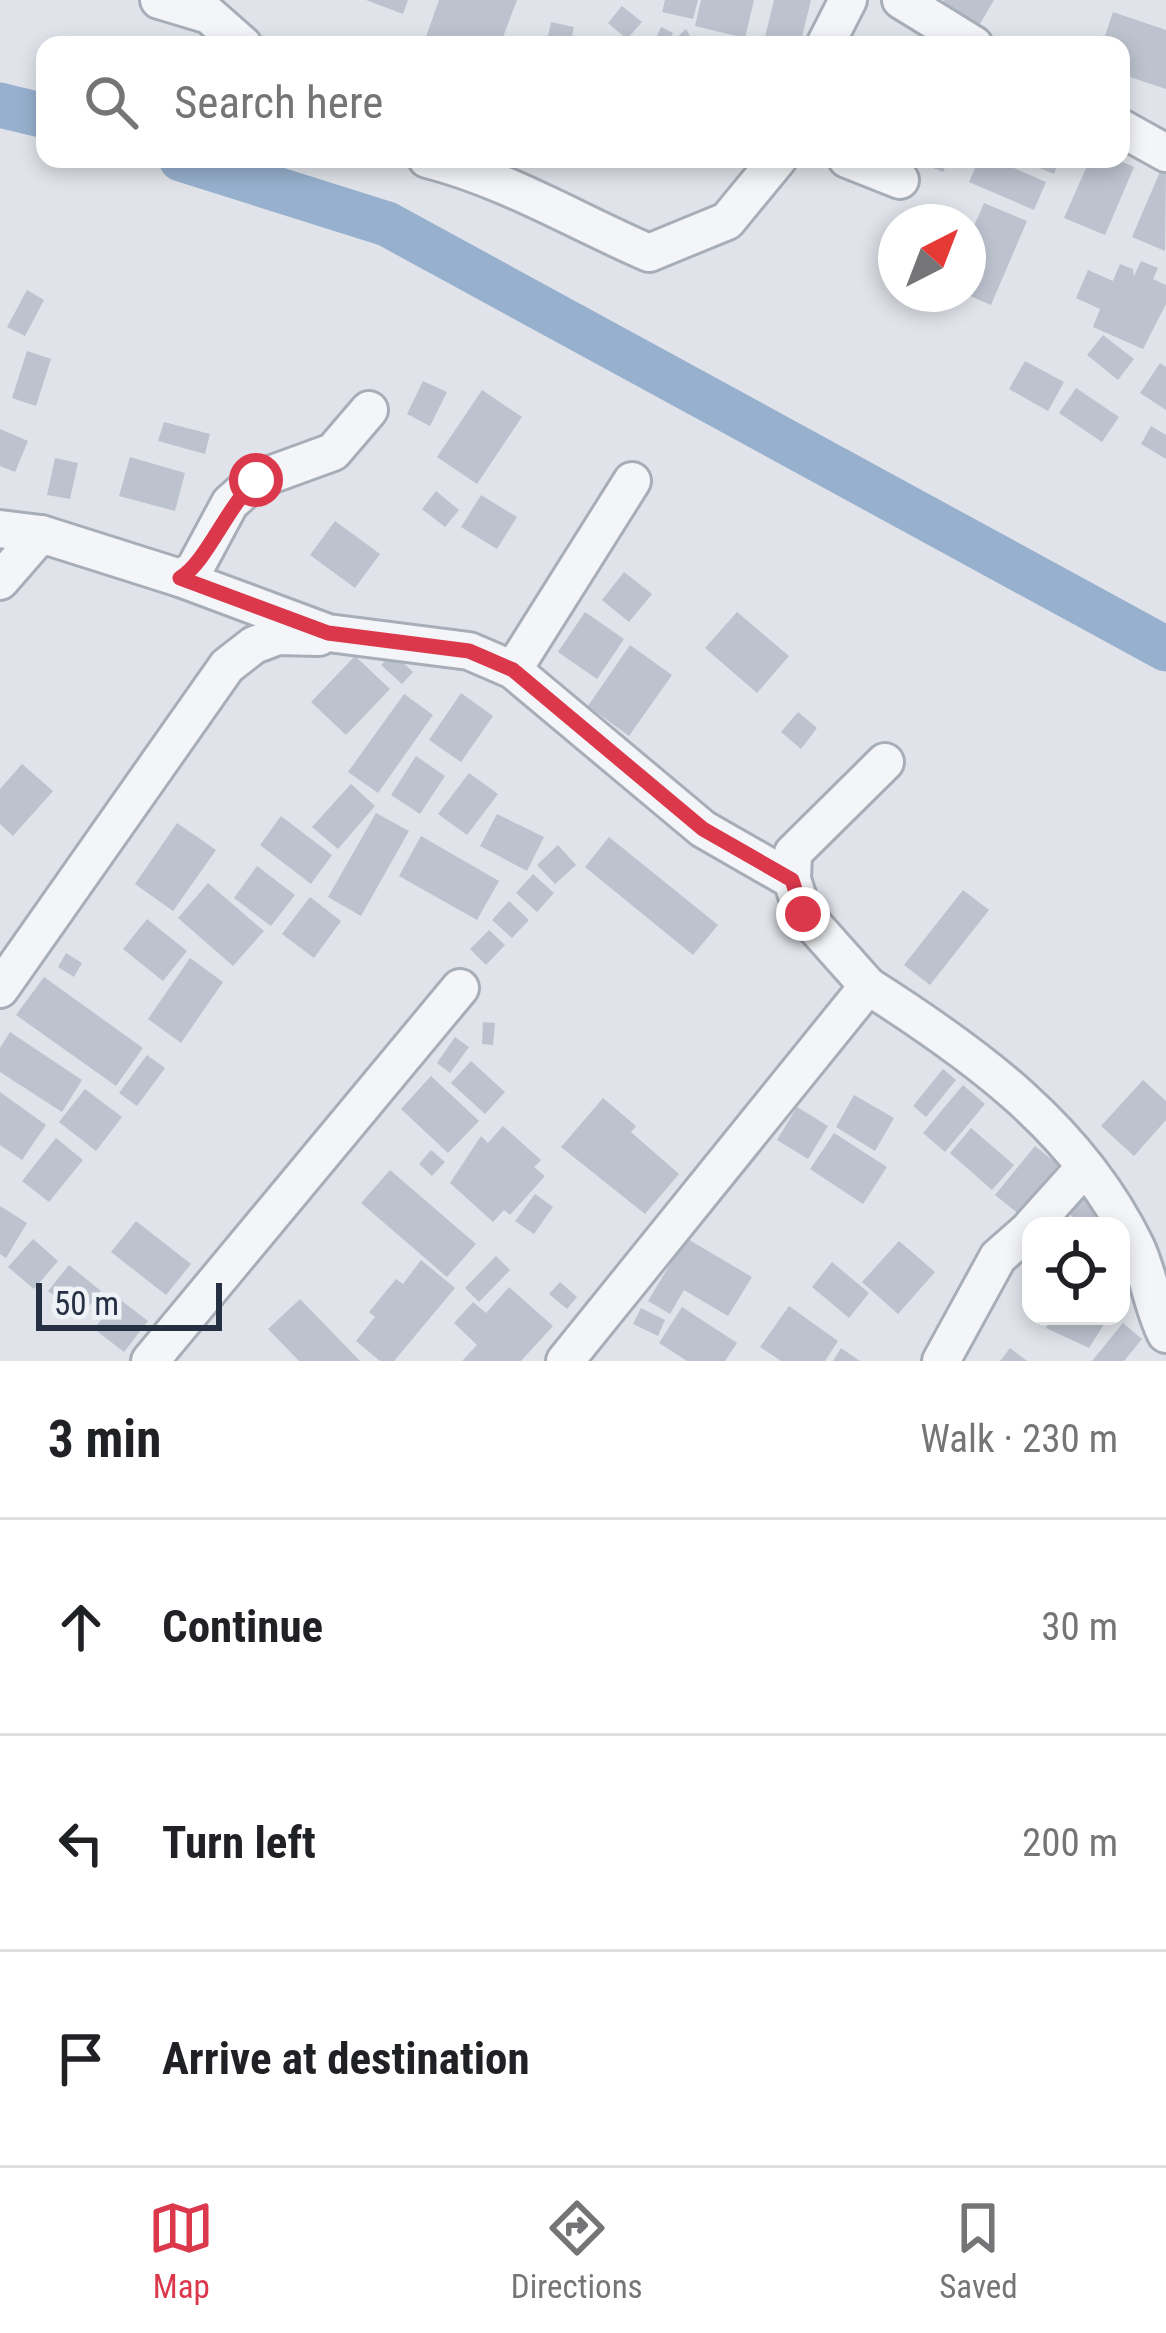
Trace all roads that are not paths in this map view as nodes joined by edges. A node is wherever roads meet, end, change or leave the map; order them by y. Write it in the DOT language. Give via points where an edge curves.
graph roads {
  1 [pos="159,0"];
  2 [pos="848,0"];
  3 [pos="902,0"];
  4 [pos="233,36"];
  5 [pos="830,36"];
  6 [pos="960,36"];
  7 [pos="1130,133"];
  8 [pos="1166,153"];
  9 [pos="462,168"];
  10 [pos="771,168"];
  11 [pos="870,168"];
  12 [pos="900,180"];
  13 [pos="369,410"];
  14 [pos="632,481"];
  15 [pos="0,529"];
  16 [pos="41,534"];
  17 [pos="180,578"];
  18 [pos="0,581"];
  19 [pos="328,633"];
  20 [pos="513,670"];
  21 [pos="885,762"];
  22 [pos="792,880"];
  23 [pos="868,986"];
  24 [pos="460,988"];
  25 [pos="0,989"];
  26 [pos="1085,1167"];
  27 [pos="1041,1217"];
  28 [pos="1022,1236"];
  29 [pos="1166,1334"];
  30 [pos="150,1361"];
  31 [pos="565,1361"];
  32 [pos="941,1361"];
  1 -- 4 [label="street" via="209,15"];
  2 -- 5 [label="street"];
  3 -- 6 [label="street"];
  7 -- 8 [label="street"];
  9 -- 10 [label="street" via="649,253 727,221"];
  11 -- 12 [label="street"];
  13 -- 17 [label="street" via="333,452 256,480 230,503 194,570"];
  14 -- 20 [label="street"];
  15 -- 16 [label="street"];
  16 -- 17 [label="street"];
  16 -- 18 [label="street"];
  17 -- 19 [label="street"];
  19 -- 20 [label="street" via="469,651"];
  19 -- 25 [label="street" via="278,636 227,666"];
  20 -- 22 [label="street" via="703,829"];
  21 -- 22 [label="street" via="793,853"];
  22 -- 23 [label="street" via="803,914"];
  23 -- 26 [label="street" via="1012,1087"];
  23 -- 31 [label="street"];
  24 -- 30 [label="street"];
  26 -- 27 [label="street"];
  26 -- 29 [label="street" via="1137,1249"];
  28 -- 32 [label="street" via="998,1256"];
}
